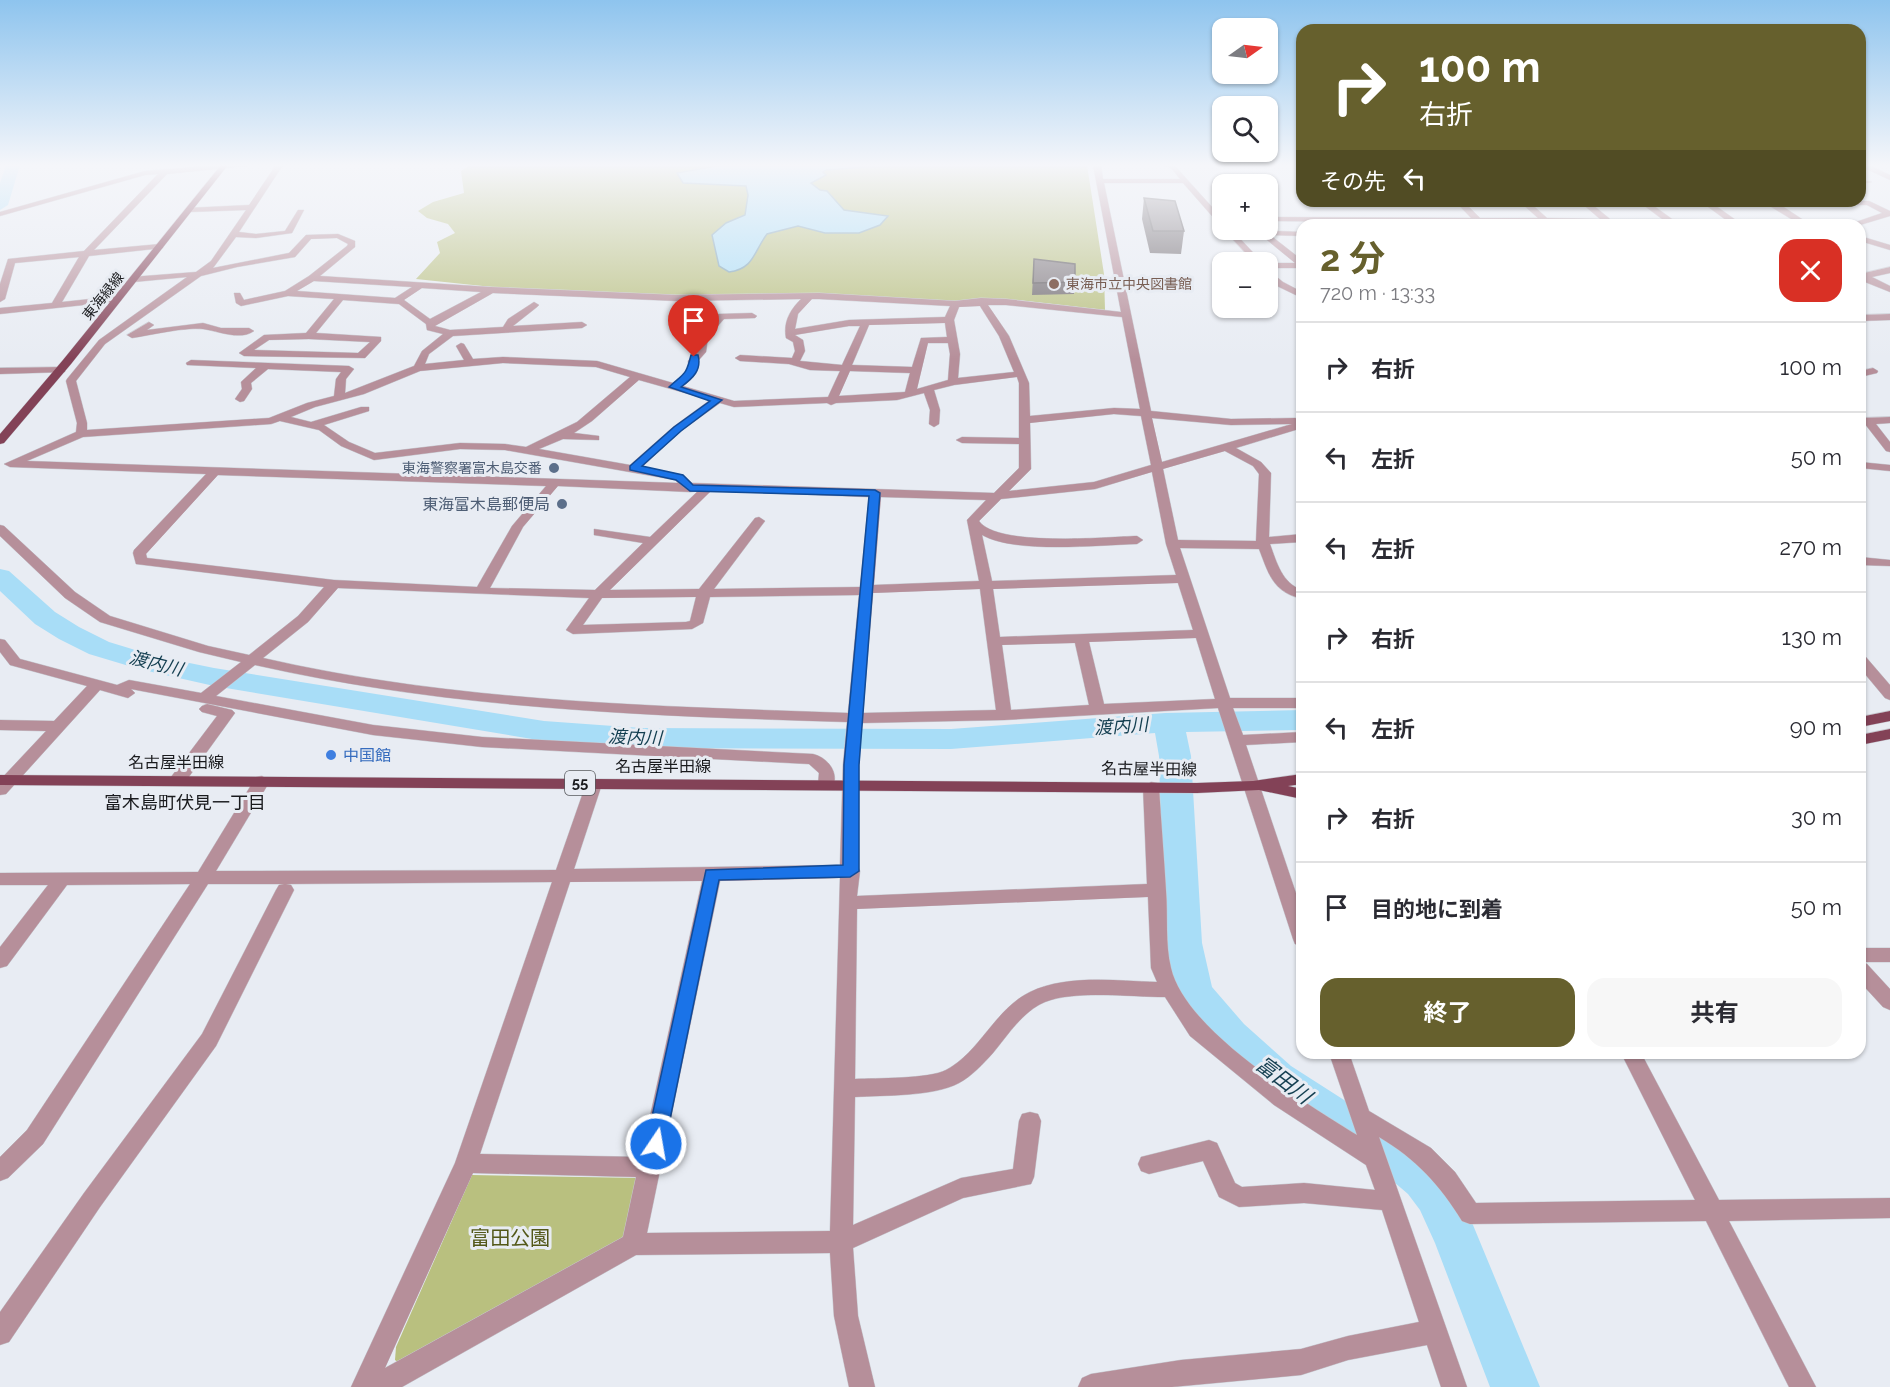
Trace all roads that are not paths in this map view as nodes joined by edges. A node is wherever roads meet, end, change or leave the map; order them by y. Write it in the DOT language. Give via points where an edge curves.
graph roads {
  1 [pos="109,230"];
  2 [pos="173,230"];
  3 [pos="237,230"];
  4 [pos="289,230"];
  5 [pos="1110,230"];
  6 [pos="1278,232"];
  7 [pos="234,234"];
  8 [pos="1296,234"];
  9 [pos="1237,240"];
  10 [pos="1272,240"];
  11 [pos="1866,240"];
  12 [pos="160,246"];
  13 [pos="1890,248"];
  14 [pos="1249,252"];
  15 [pos="87,253"];
  16 [pos="1296,259"];
  17 [pos="1296,265"];
  18 [pos="1278,266"];
  19 [pos="1890,270"];
  20 [pos="198,274"];
  21 [pos="1866,276"];
  22 [pos="312,278"];
  23 [pos="134,279"];
  24 [pos="1866,279"];
  25 [pos="1278,282"];
  26 [pos="421,285"];
  27 [pos="1890,289"];
  28 [pos="491,290"];
  29 [pos="1296,292"];
  30 [pos="288,293"];
  31 [pos="237,295"];
  32 [pos="810,296"];
  33 [pos="340,297"];
  34 [pos="0,299"];
  35 [pos="118,299"];
  36 [pos="397,301"];
  37 [pos="981,301"];
  38 [pos="57,303"];
  39 [pos="955,304"];
  40 [pos="534,305"];
  41 [pos="0,311"];
  42 [pos="1866,311"];
  43 [pos="1127,315"];
  44 [pos="752,316"];
  45 [pos="1881,317"];
  46 [pos="1866,318"];
  47 [pos="949,320"];
  48 [pos="866,322"];
  49 [pos="431,323"];
  50 [pos="149,325"];
  51 [pos="1890,325"];
  52 [pos="582,326"];
  53 [pos="506,330"];
  54 [pos="249,331"];
  55 [pos="450,333"];
  56 [pos="790,333"];
  57 [pos="132,335"];
  58 [pos="309,336"];
  59 [pos="108,338"];
  60 [pos="953,340"];
  61 [pos="461,346"];
  62 [pos="361,356"];
  63 [pos="740,358"];
  64 [pos="795,361"];
  65 [pos="470,362"];
  66 [pos="191,363"];
  67 [pos="264,367"];
  68 [pos="418,368"];
  69 [pos="844,368"];
  70 [pos="349,369"];
  71 [pos="61,370"];
  72 [pos="916,370"];
  73 [pos="0,371"];
  74 [pos="1874,371"];
  75 [pos="1866,373"];
  76 [pos="1020,374"];
  77 [pos="638,376"];
  78 [pos="952,382"];
  79 [pos="674,387"];
  80 [pos="926,390"];
  81 [pos="910,394"];
  82 [pos="339,398"];
  83 [pos="240,399"];
  84 [pos="717,400"];
  85 [pos="831,402"];
  86 [pos="364,409"];
  87 [pos="1147,413"];
  88 [pos="281,418"];
  89 [pos="1024,420"];
  90 [pos="1890,420"];
  91 [pos="1866,421"];
  92 [pos="1296,423"];
  93 [pos="1866,423"];
  94 [pos="934,424"];
  95 [pos="313,425"];
  96 [pos="1296,427"];
  97 [pos="81,434"];
  98 [pos="558,434"];
  99 [pos="595,438"];
  100 [pos="962,440"];
  101 [pos="0,441"];
  102 [pos="1024,441"];
  103 [pos="1228,448"];
  104 [pos="1890,449"];
  105 [pos="525,452"];
  106 [pos="5,464"];
  107 [pos="1866,466"];
  108 [pos="634,468"];
  109 [pos="1156,468"];
  110 [pos="1890,468"];
  111 [pos="215,471"];
  112 [pos="554,483"];
  113 [pos="690,488"];
  114 [pos="707,489"];
  115 [pos="875,493"];
  116 [pos="998,496"];
  117 [pos="759,521"];
  118 [pos="974,525"];
  119 [pos="0,530"];
  120 [pos="598,532"];
  121 [pos="1296,539"];
  122 [pos="1137,540"];
  123 [pos="653,542"];
  124 [pos="1263,543"];
  125 [pos="1172,544"];
  126 [pos="1876,553"];
  127 [pos="1866,562"];
  128 [pos="1888,564"];
  129 [pos="1183,579"];
  130 [pos="334,584"];
  131 [pos="986,584"];
  132 [pos="867,590"];
  133 [pos="481,591"];
  134 [pos="704,592"];
  135 [pos="1296,593"];
  136 [pos="598,594"];
  137 [pos="1202,634"];
  138 [pos="1081,638"];
  139 [pos="994,641"];
  140 [pos="0,644"];
  141 [pos="250,663"];
  142 [pos="1866,664"];
  143 [pos="1866,679"];
  144 [pos="1883,680"];
  145 [pos="95,686"];
  146 [pos="118,692"];
  147 [pos="1890,695"];
  148 [pos="203,699"];
  149 [pos="1225,703"];
  150 [pos="1296,703"];
  151 [pos="1098,709"];
  152 [pos="1004,715"];
  153 [pos="1890,716"];
  154 [pos="855,718"];
  155 [pos="1866,721"];
  156 [pos="0,725"];
  157 [pos="56,726"];
  158 [pos="1888,736"];
  159 [pos="1296,737"];
  160 [pos="1237,738"];
  161 [pos="1866,739"];
  162 [pos="177,780"];
  163 [pos="1296,780"];
  164 [pos="261,781"];
  165 [pos="3,783"];
  166 [pos="594,784"];
  167 [pos="826,785"];
  168 [pos="853,786"];
  169 [pos="1253,786"];
  170 [pos="1156,787"];
  171 [pos="1296,793"];
  172 [pos="850,871"];
  173 [pos="563,874"];
  174 [pos="712,874"];
  175 [pos="203,878"];
  176 [pos="0,879"];
  177 [pos="62,879"];
  178 [pos="285,890"];
  179 [pos="1158,890"];
  180 [pos="850,903"];
  181 [pos="1296,920"];
  182 [pos="1866,955"];
  183 [pos="1890,955"];
  184 [pos="0,961"];
  185 [pos="1866,976"];
  186 [pos="1170,989"];
  187 [pos="1890,1002"];
  188 [pos="1342,1059"];
  189 [pos="1634,1059"];
  190 [pos="845,1089"];
  191 [pos="1360,1116"];
  192 [pos="1030,1121"];
  193 [pos="1374,1158"];
  194 [pos="466,1163"];
  195 [pos="1149,1164"];
  196 [pos="651,1167"];
  197 [pos="0,1172"];
  198 [pos="1389,1200"];
  199 [pos="1890,1208"];
  200 [pos="1713,1212"];
  201 [pos="841,1242"];
  202 [pos="633,1244"];
  203 [pos="1435,1332"];
  204 [pos="0,1333"];
  205 [pos="364,1387"];
  206 [pos="377,1387"];
  207 [pos="862,1387"];
  208 [pos="1091,1387"];
  209 [pos="1454,1387"];
  210 [pos="1803,1387"];
  1 -- 15 [label="street"];
  2 -- 12 [label="main road, 東海緑線"];
  3 -- 7 [label="street"];
  4 -- 7 [label="street" via="256,236"];
  5 -- 43 [label="street"];
  6 -- 8 [label="street"];
  7 -- 20 [label="street" via="214,263"];
  9 -- 14 [label="street"];
  10 -- 16 [label="street"];
  11 -- 13 [label="street"];
  12 -- 15 [label="street"];
  12 -- 23 [label="main road, 東海緑線"];
  15 -- 34 [label="street" via="11,261"];
  15 -- 38 [label="street"];
  17 -- 18 [label="street"];
  19 -- 21 [label="street"];
  20 -- 22 [label="street" via="292,255 309,237 349,239 351,247"];
  20 -- 23 [label="street"];
  20 -- 59 [label="street"];
  22 -- 26 [label="street"];
  22 -- 30 [label="street"];
  23 -- 35 [label="main road, 東海緑線"];
  24 -- 27 [label="street"];
  25 -- 29 [label="street"];
  26 -- 28 [label="street"];
  26 -- 36 [label="street"];
  28 -- 32 [label="street" via="677,298"];
  28 -- 49 [label="street"];
  30 -- 31 [label="street" via="241,303"];
  30 -- 33 [label="street"];
  32 -- 39 [label="street"];
  32 -- 56 [label="street" via="791,316"];
  33 -- 36 [label="street"];
  33 -- 58 [label="street"];
  35 -- 38 [label="street"];
  35 -- 71 [label="main road, 東海緑線"];
  36 -- 49 [label="street" via="409,304 420,319"];
  37 -- 39 [label="street"];
  37 -- 43 [label="street"];
  37 -- 76 [label="street" via="1004,336"];
  38 -- 41 [label="street"];
  39 -- 47 [label="street"];
  40 -- 53 [label="street" via="511,321"];
  42 -- 45 [label="street"];
  43 -- 87 [label="street"];
  44 -- 79 [label="street" via="721,316 703,337 701,352 693,360 689,377"];
  45 -- 46 [label="street"];
  45 -- 51 [label="street"];
  47 -- 48 [label="street"];
  47 -- 60 [label="street"];
  48 -- 56 [label="street"];
  48 -- 69 [label="street"];
  49 -- 55 [label="street" via="430,328"];
  50 -- 57 [label="street"];
  52 -- 53 [label="street"];
  53 -- 55 [label="street"];
  54 -- 57 [label="street" via="220,331 203,326"];
  55 -- 68 [label="street" via="425,353"];
  56 -- 64 [label="street" via="791,338 798,340 800,351"];
  57 -- 59 [label="street"];
  58 -- 62 [label="street" via="378,338"];
  58 -- 62 [label="street" via="267,337 244,353"];
  59 -- 97 [label="street" via="71,381 82,423"];
  60 -- 72 [label="street" via="924,340"];
  60 -- 78 [label="street"];
  61 -- 65 [label="street"];
  62 -- 70 [label="street"];
  63 -- 64 [label="street"];
  64 -- 69 [label="street" via="810,367"];
  65 -- 68 [label="street"];
  65 -- 77 [label="street" via="597,364"];
  66 -- 67 [label="street"];
  67 -- 70 [label="street"];
  67 -- 83 [label="street" via="246,382 247,389"];
  68 -- 82 [label="street"];
  69 -- 72 [label="street"];
  69 -- 85 [label="street"];
  70 -- 82 [label="street" via="341,380"];
  71 -- 73 [label="street"];
  71 -- 101 [label="main road, 東海緑線"];
  72 -- 81 [label="street"];
  74 -- 75 [label="street"];
  76 -- 78 [label="street"];
  76 -- 89 [label="street" via="1024,383"];
  77 -- 79 [label="street"];
  77 -- 98 [label="street" via="589,417"];
  78 -- 80 [label="street"];
  79 -- 84 [label="street"];
  80 -- 81 [label="street"];
  80 -- 94 [label="street" via="935,410"];
  81 -- 85 [label="street"];
  82 -- 88 [label="street"];
  84 -- 85 [label="street" via="760,405"];
  84 -- 108 [label="street"];
  86 -- 95 [label="street"];
  87 -- 89 [label="street" via="1114,411"];
  87 -- 92 [label="street" via="1231,422"];
  87 -- 109 [label="street"];
  88 -- 95 [label="street"];
  88 -- 97 [label="street"];
  89 -- 102 [label="street"];
  90 -- 91 [label="street"];
  93 -- 104 [label="street"];
  95 -- 105 [label="street" via="374,457 460,446 505,447"];
  96 -- 103 [label="street"];
  97 -- 106 [label="street"];
  98 -- 99 [label="street"];
  98 -- 105 [label="street"];
  100 -- 102 [label="street"];
  102 -- 116 [label="street" via="1025,469"];
  103 -- 109 [label="street"];
  103 -- 124 [label="street" via="1265,473 1260,534"];
  105 -- 108 [label="street"];
  106 -- 111 [label="street"];
  107 -- 110 [label="street"];
  108 -- 113 [label="street" via="680,477"];
  109 -- 116 [label="street" via="1095,485"];
  109 -- 125 [label="street"];
  111 -- 112 [label="street"];
  111 -- 130 [label="street" via="139,553 141,561"];
  112 -- 113 [label="street"];
  112 -- 133 [label="street" via="518,526"];
  113 -- 114 [label="street"];
  114 -- 115 [label="street"];
  114 -- 123 [label="street"];
  115 -- 116 [label="street"];
  115 -- 132 [label="street"];
  116 -- 118 [label="street" via="974,517"];
  117 -- 134 [label="street"];
  118 -- 122 [label="street" via="997,537 1036,542"];
  118 -- 131 [label="street"];
  119 -- 141 [label="street" via="70,596 105,619"];
  120 -- 123 [label="street"];
  121 -- 124 [label="street"];
  123 -- 136 [label="street"];
  124 -- 125 [label="street"];
  124 -- 135 [label="street" via="1277,578"];
  125 -- 129 [label="street"];
  126 -- 128 [label="street"];
  127 -- 128 [label="street"];
  129 -- 131 [label="street"];
  129 -- 137 [label="street"];
  130 -- 133 [label="street"];
  130 -- 141 [label="street" via="303,619"];
  131 -- 132 [label="street"];
  131 -- 139 [label="street"];
  132 -- 134 [label="street"];
  132 -- 154 [label="street"];
  133 -- 136 [label="street"];
  134 -- 136 [label="street"];
  134 -- 136 [label="street" via="696,623 687,626 575,632"];
  137 -- 138 [label="street"];
  137 -- 149 [label="street"];
  138 -- 139 [label="street"];
  138 -- 151 [label="street"];
  139 -- 152 [label="street"];
  140 -- 145 [label="street" via="15,662"];
  141 -- 148 [label="street"];
  141 -- 154 [label="street" via="504,701 622,710"];
  142 -- 144 [label="street"];
  143 -- 144 [label="street"];
  144 -- 147 [label="street"];
  145 -- 146 [label="street"];
  145 -- 157 [label="street"];
  146 -- 148 [label="street" via="129,684"];
  146 -- 162 [label="street" via="227,713"];
  148 -- 167 [label="street" via="373,730 482,742 813,759 827,772"];
  149 -- 150 [label="street"];
  149 -- 151 [label="street"];
  149 -- 160 [label="street"];
  151 -- 152 [label="street"];
  152 -- 154 [label="street"];
  153 -- 155 [label="main road"];
  154 -- 168 [label="street"];
  156 -- 157 [label="street"];
  157 -- 165 [label="street"];
  158 -- 161 [label="main road"];
  159 -- 160 [label="street"];
  160 -- 169 [label="street"];
  162 -- 164 [label="main road, 名古屋半田線 / 55"];
  162 -- 165 [label="main road, 名古屋半田線 / 55"];
  163 -- 169 [label="main road, 名古屋半田線 / 55"];
  164 -- 166 [label="main road, 名古屋半田線 / 55"];
  164 -- 175 [label="street"];
  166 -- 167 [label="main road, 名古屋半田線 / 55"];
  166 -- 173 [label="street"];
  167 -- 168 [label="main road, 名古屋半田線 / 55"];
  168 -- 170 [label="main road, 名古屋半田線 / 55"];
  168 -- 172 [label="street"];
  169 -- 170 [label="main road, 名古屋半田線 / 55"];
  169 -- 171 [label="main road, 名古屋半田線 / 55"];
  169 -- 181 [label="street"];
  170 -- 179 [label="street"];
  172 -- 174 [label="street"];
  172 -- 180 [label="street"];
  173 -- 174 [label="street"];
  173 -- 175 [label="street"];
  173 -- 194 [label="street"];
  174 -- 196 [label="street"];
  175 -- 177 [label="street"];
  175 -- 197 [label="street" via="35,1137"];
  176 -- 177 [label="street"];
  177 -- 184 [label="street"];
  178 -- 204 [label="street" via="209,1040"];
  179 -- 180 [label="street"];
  179 -- 186 [label="street" via="1161,968"];
  180 -- 190 [label="street"];
  182 -- 183 [label="street"];
  185 -- 187 [label="street"];
  186 -- 190 [label="street" via="1062,991 1037,996 949,1079"];
  186 -- 193 [label="street" via="1197,1030 1281,1099"];
  188 -- 191 [label="street"];
  189 -- 200 [label="street"];
  190 -- 201 [label="street"];
  191 -- 193 [label="street"];
  191 -- 200 [label="street" via="1416,1146 1431,1159 1470,1214"];
  192 -- 201 [label="street" via="1023,1177 961,1188"];
  193 -- 198 [label="street"];
  194 -- 196 [label="street"];
  194 -- 205 [label="street"];
  195 -- 198 [label="street" via="1209,1150 1227,1190 1239,1197 1305,1193"];
  196 -- 202 [label="street"];
  198 -- 203 [label="street"];
  199 -- 200 [label="street"];
  200 -- 210 [label="street"];
  201 -- 202 [label="street"];
  201 -- 207 [label="street" via="846,1316"];
  202 -- 206 [label="street"];
  203 -- 208 [label="street" via="1348,1348 1301,1362 1180,1373"];
  203 -- 209 [label="street"];
}
